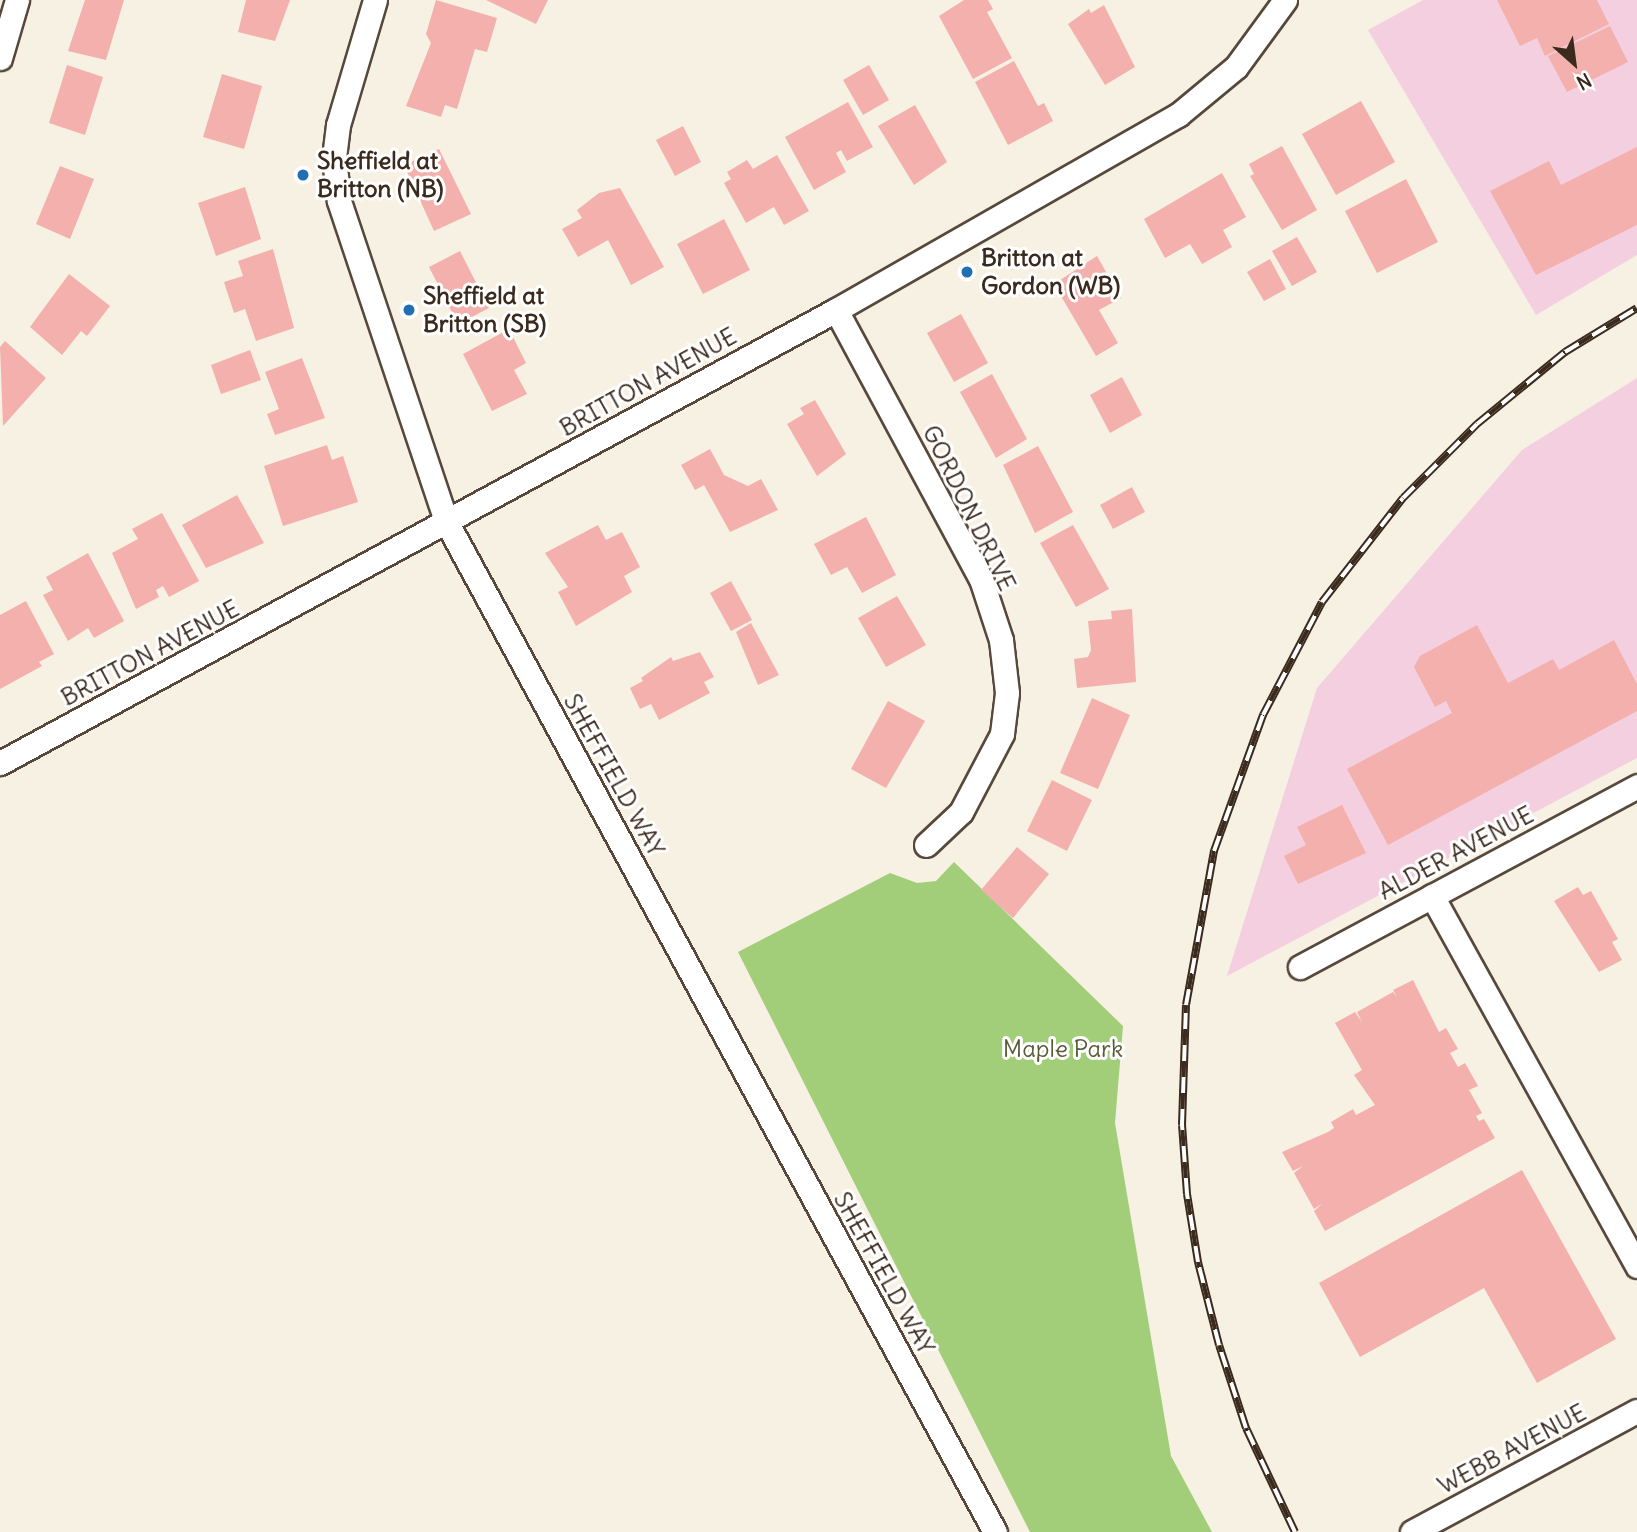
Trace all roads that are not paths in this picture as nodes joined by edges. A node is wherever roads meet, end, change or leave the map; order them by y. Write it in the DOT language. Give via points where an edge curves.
graph roads {
  1 [pos="17,0"];
  2 [pos="375,0"];
  3 [pos="1285,0"];
  4 [pos="0,58"];
  5 [pos="836,310"];
  6 [pos="447,523"];
  7 [pos="0,763"];
  8 [pos="1637,786"];
  9 [pos="926,845"];
  10 [pos="1432,896"];
  11 [pos="1300,967"];
  12 [pos="1637,1266"];
  13 [pos="1637,1411"];
  14 [pos="995,1532"];
  15 [pos="1412,1532"];
  1 -- 4 [label="street"];
  2 -- 6 [label="street, SHEFFIELD WAY" via="338,125 334,159 339,201"];
  3 -- 5 [label="street, BRITTON AVENUE" via="1236,67 1178,115"];
  5 -- 6 [label="street, BRITTON AVENUE"];
  5 -- 9 [label="street, GORDON DRIVE" via="981,579 1001,640 1007,693 1002,734 961,812"];
  6 -- 7 [label="street, BRITTON AVENUE"];
  6 -- 14 [label="street, SHEFFIELD WAY"];
  8 -- 10 [label="street, ALDER AVENUE"];
  10 -- 11 [label="street, ALDER AVENUE"];
  10 -- 12 [label="street"];
  13 -- 15 [label="street, WEBB AVENUE"];
}
